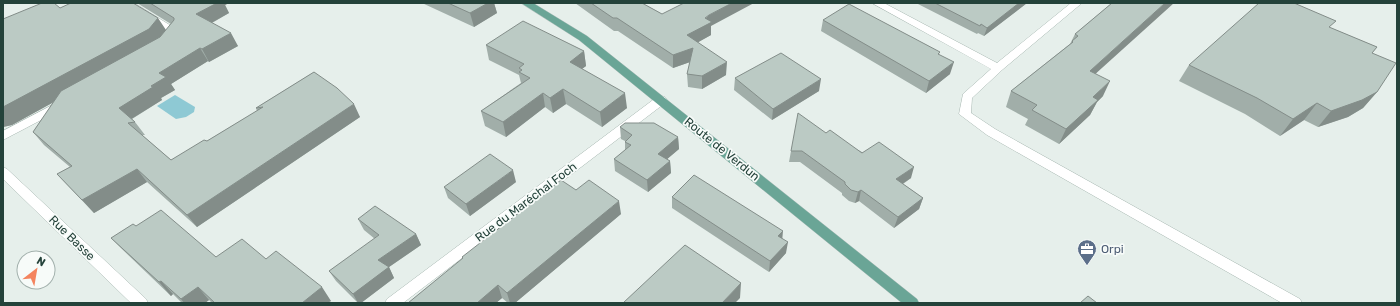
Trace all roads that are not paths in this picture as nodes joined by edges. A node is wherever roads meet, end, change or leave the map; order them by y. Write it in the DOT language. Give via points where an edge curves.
graph roads {
  1 [pos="127,3"];
  2 [pos="526,3"];
  3 [pos="877,3"];
  4 [pos="1078,3"];
  5 [pos="164,48"];
  6 [pos="998,68"];
  7 [pos="73,98"];
  8 [pos="661,100"];
  9 [pos="3,136"];
  10 [pos="3,172"];
  11 [pos="141,303"];
  12 [pos="392,303"];
  13 [pos="912,303"];
  14 [pos="1295,303"];
  1 -- 5 [label="street" via="176,32"];
  2 -- 8 [label="main road, Route de Verdun" via="583,38"];
  3 -- 6 [label="street"];
  4 -- 6 [label="street"];
  6 -- 14 [label="street" via="967,97 965,114 991,132"];
  7 -- 9 [label="street"];
  8 -- 12 [label="street, Rue du Maréchal Foch"];
  8 -- 13 [label="main road, Route de Verdun"];
  10 -- 11 [label="street, Rue Basse"];
}
